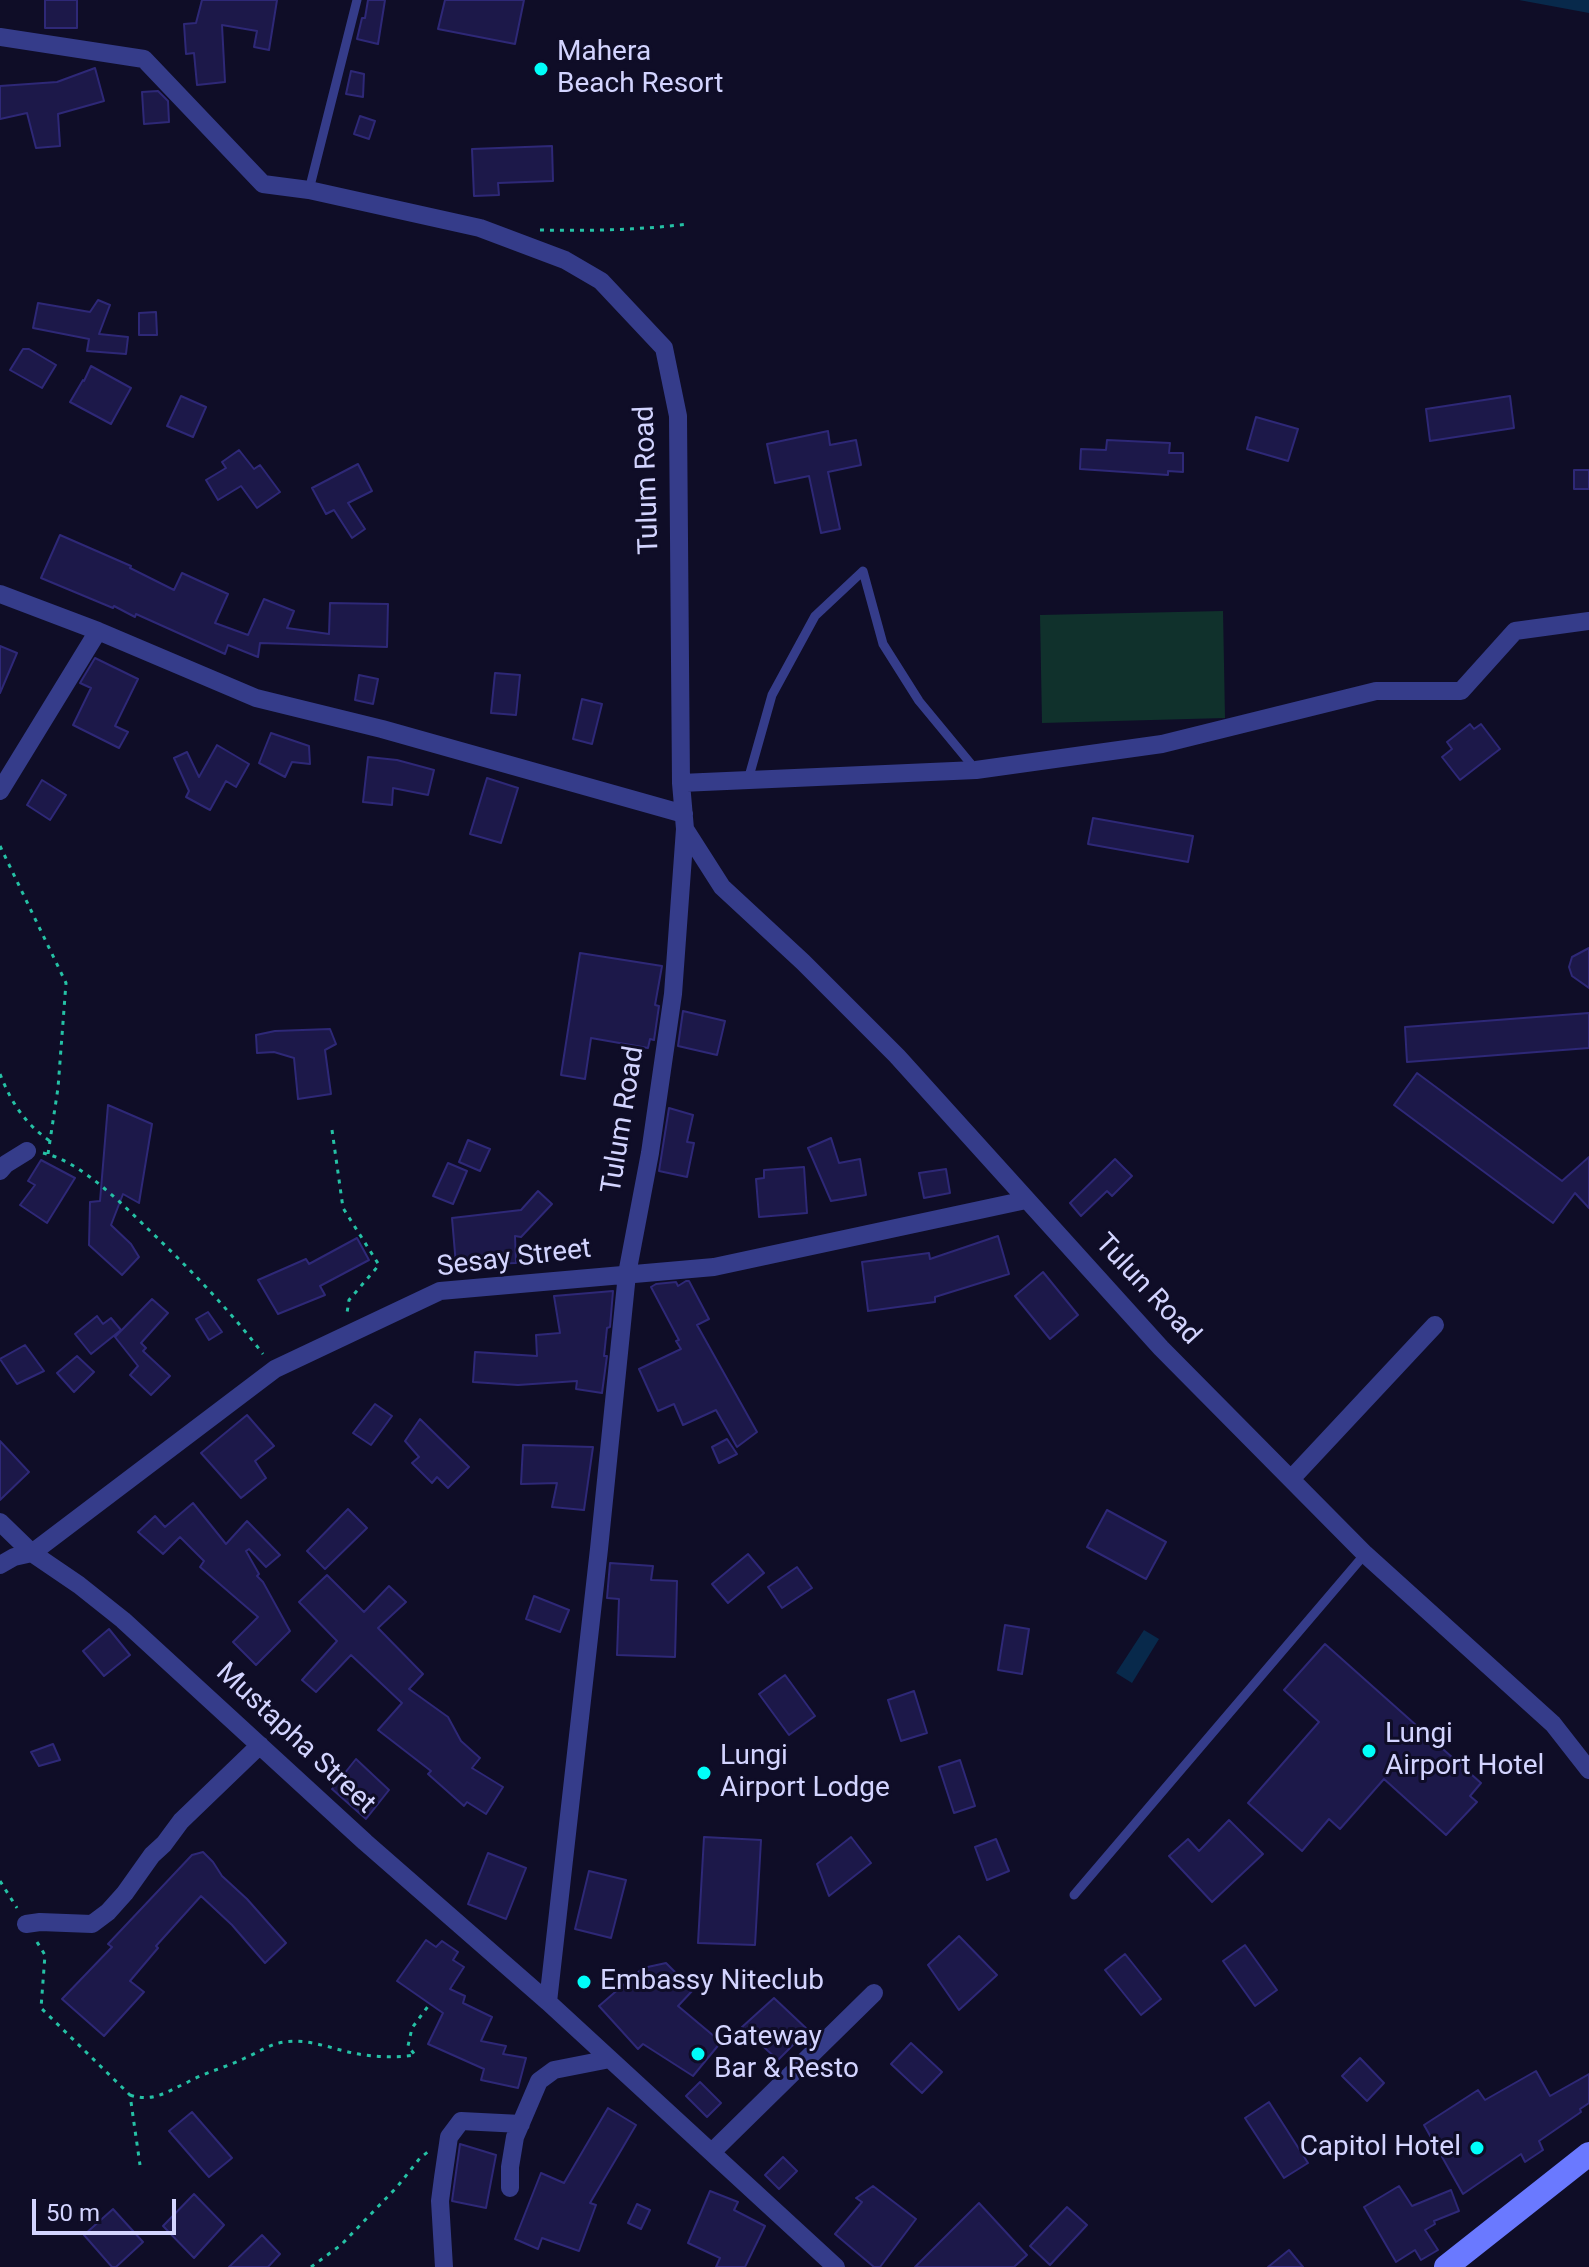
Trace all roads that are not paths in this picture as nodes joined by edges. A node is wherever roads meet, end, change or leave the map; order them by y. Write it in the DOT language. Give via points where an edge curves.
graph roads {
  1 [pos="357,0"];
  2 [pos="0,37"];
  3 [pos="309,190"];
  4 [pos="0,594"];
  5 [pos="1589,621"];
  6 [pos="98,631"];
  7 [pos="976,770"];
  8 [pos="747,781"];
  9 [pos="681,783"];
  10 [pos="0,791"];
  11 [pos="685,821"];
  12 [pos="27,1151"];
  13 [pos="0,1171"];
  14 [pos="1026,1200"];
  15 [pos="627,1274"];
  16 [pos="1435,1325"];
  17 [pos="1291,1479"];
  18 [pos="0,1522"];
  19 [pos="32,1553"];
  20 [pos="1365,1554"];
  21 [pos="0,1565"];
  22 [pos="260,1745"];
  23 [pos="1589,1770"];
  24 [pos="1074,1895"];
  25 [pos="26,1924"];
  26 [pos="874,1993"];
  27 [pos="548,2002"];
  28 [pos="610,2059"];
  29 [pos="521,2124"];
  30 [pos="712,2152"];
  31 [pos="1589,2154"];
  32 [pos="510,2188"];
  33 [pos="444,2267"];
  34 [pos="836,2267"];
  35 [pos="1446,2267"];
  1 -- 3 [label="lane"];
  2 -- 3 [label="street, Tulum Road" via="144,59 263,184"];
  3 -- 9 [label="street, Tulum Road" via="480,228 565,260 601,281 664,348 678,416"];
  4 -- 6 [label="street"];
  5 -- 7 [label="street" via="1515,631 1461,691 1376,691 1162,744"];
  6 -- 10 [label="street"];
  6 -- 11 [label="street" via="256,698 382,729"];
  7 -- 8 [label="street"];
  7 -- 8 [label="lane" via="919,701 883,644 863,571 815,616 772,695"];
  8 -- 9 [label="street"];
  9 -- 11 [label="street, Tulum Road"];
  11 -- 14 [label="street, Tulun Road" via="722,887 897,1056"];
  11 -- 15 [label="street, Tulum Road" via="673,994"];
  12 -- 13 [label="street"];
  14 -- 15 [label="street, Sesay Street" via="714,1267"];
  14 -- 17 [label="street, Tulun Road" via="1161,1348"];
  15 -- 19 [label="street, Sesay Street" via="440,1291 344,1336 275,1369"];
  15 -- 27 [label="street, Tulum Road"];
  16 -- 17 [label="street"];
  17 -- 20 [label="street, Tulun Road"];
  18 -- 19 [label="street, Mustapha Street"];
  19 -- 21 [label="street, Sesay Street"];
  19 -- 22 [label="street, Mustapha Street" via="123,1620"];
  20 -- 23 [label="street, Tulun Road" via="1553,1724"];
  20 -- 24 [label="lane"];
  22 -- 25 [label="street" via="181,1821 108,1912 92,1924"];
  22 -- 27 [label="street, Mustapha Street"];
  26 -- 30 [label="street"];
  27 -- 28 [label="street, Mustapha Street"];
  28 -- 29 [label="street" via="554,2070 539,2081"];
  28 -- 30 [label="street, Mustapha Street"];
  29 -- 32 [label="street"];
  29 -- 33 [label="street" via="461,2121 449,2137 440,2201"];
  30 -- 34 [label="street, Mustapha Street"];
  31 -- 35 [label="street"];
}
